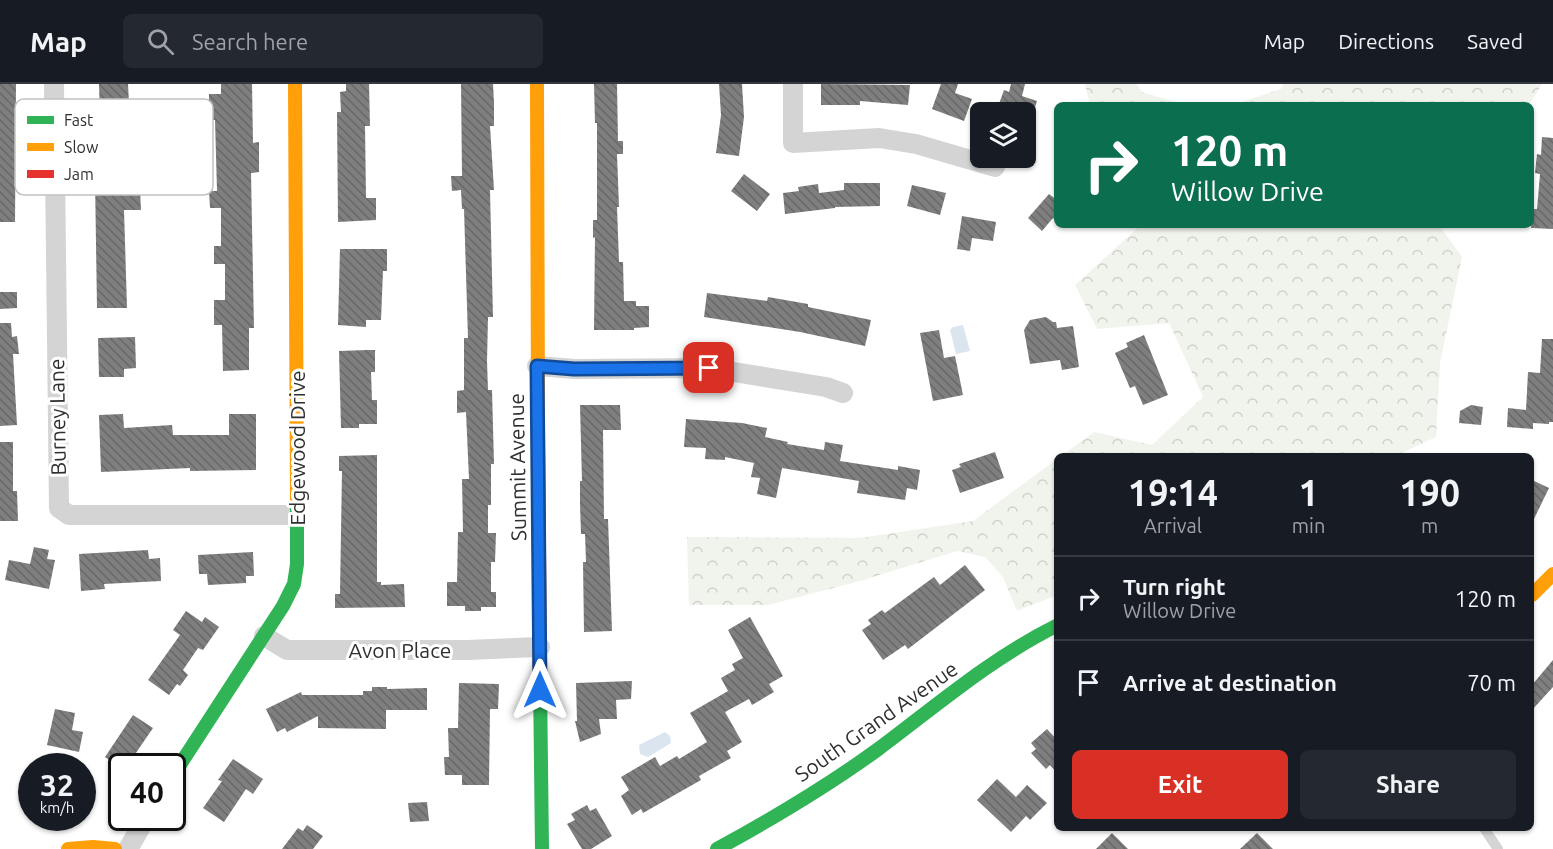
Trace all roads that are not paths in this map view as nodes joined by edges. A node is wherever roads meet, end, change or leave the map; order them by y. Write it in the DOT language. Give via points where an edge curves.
graph roads {
  1 [pos="54,84"];
  2 [pos="295,84"];
  3 [pos="537,84"];
  4 [pos="792,84"];
  5 [pos="54,99"];
  6 [pos="970,159"];
  7 [pos="55,195"];
  8 [pos="537,366"];
  9 [pos="843,393"];
  10 [pos="297,515"];
  11 [pos="1553,574"];
  12 [pos="1534,593"];
  13 [pos="1054,627"];
  14 [pos="264,636"];
  15 [pos="540,647"];
  16 [pos="186,756"];
  17 [pos="138,831"];
  18 [pos="1486,831"];
  19 [pos="68,849"];
  20 [pos="115,849"];
  21 [pos="128,849"];
  22 [pos="542,849"];
  23 [pos="717,849"];
  24 [pos="1498,849"];
  1 -- 5 [label="street, Burney Lane"];
  2 -- 10 [label="street, Edgewood Drive"];
  3 -- 8 [label="street, Summit Avenue"];
  4 -- 6 [label="street" via="793,143 879,138"];
  7 -- 10 [label="street, Burney Lane" via="59,508 69,514"];
  8 -- 9 [label="street" via="709,368"];
  8 -- 15 [label="street, Summit Avenue"];
  10 -- 14 [label="street, Edgewood Drive" via="294,584"];
  11 -- 12 [label="street"];
  13 -- 23 [label="street, South Grand Avenue" via="988,667 849,770"];
  14 -- 15 [label="street, Avon Place" via="286,650"];
  14 -- 16 [label="street, Edgewood Drive"];
  15 -- 22 [label="street, Summit Avenue"];
  17 -- 21 [label="street"];
  18 -- 24 [label="lane"];
  19 -- 20 [label="street"];
}
